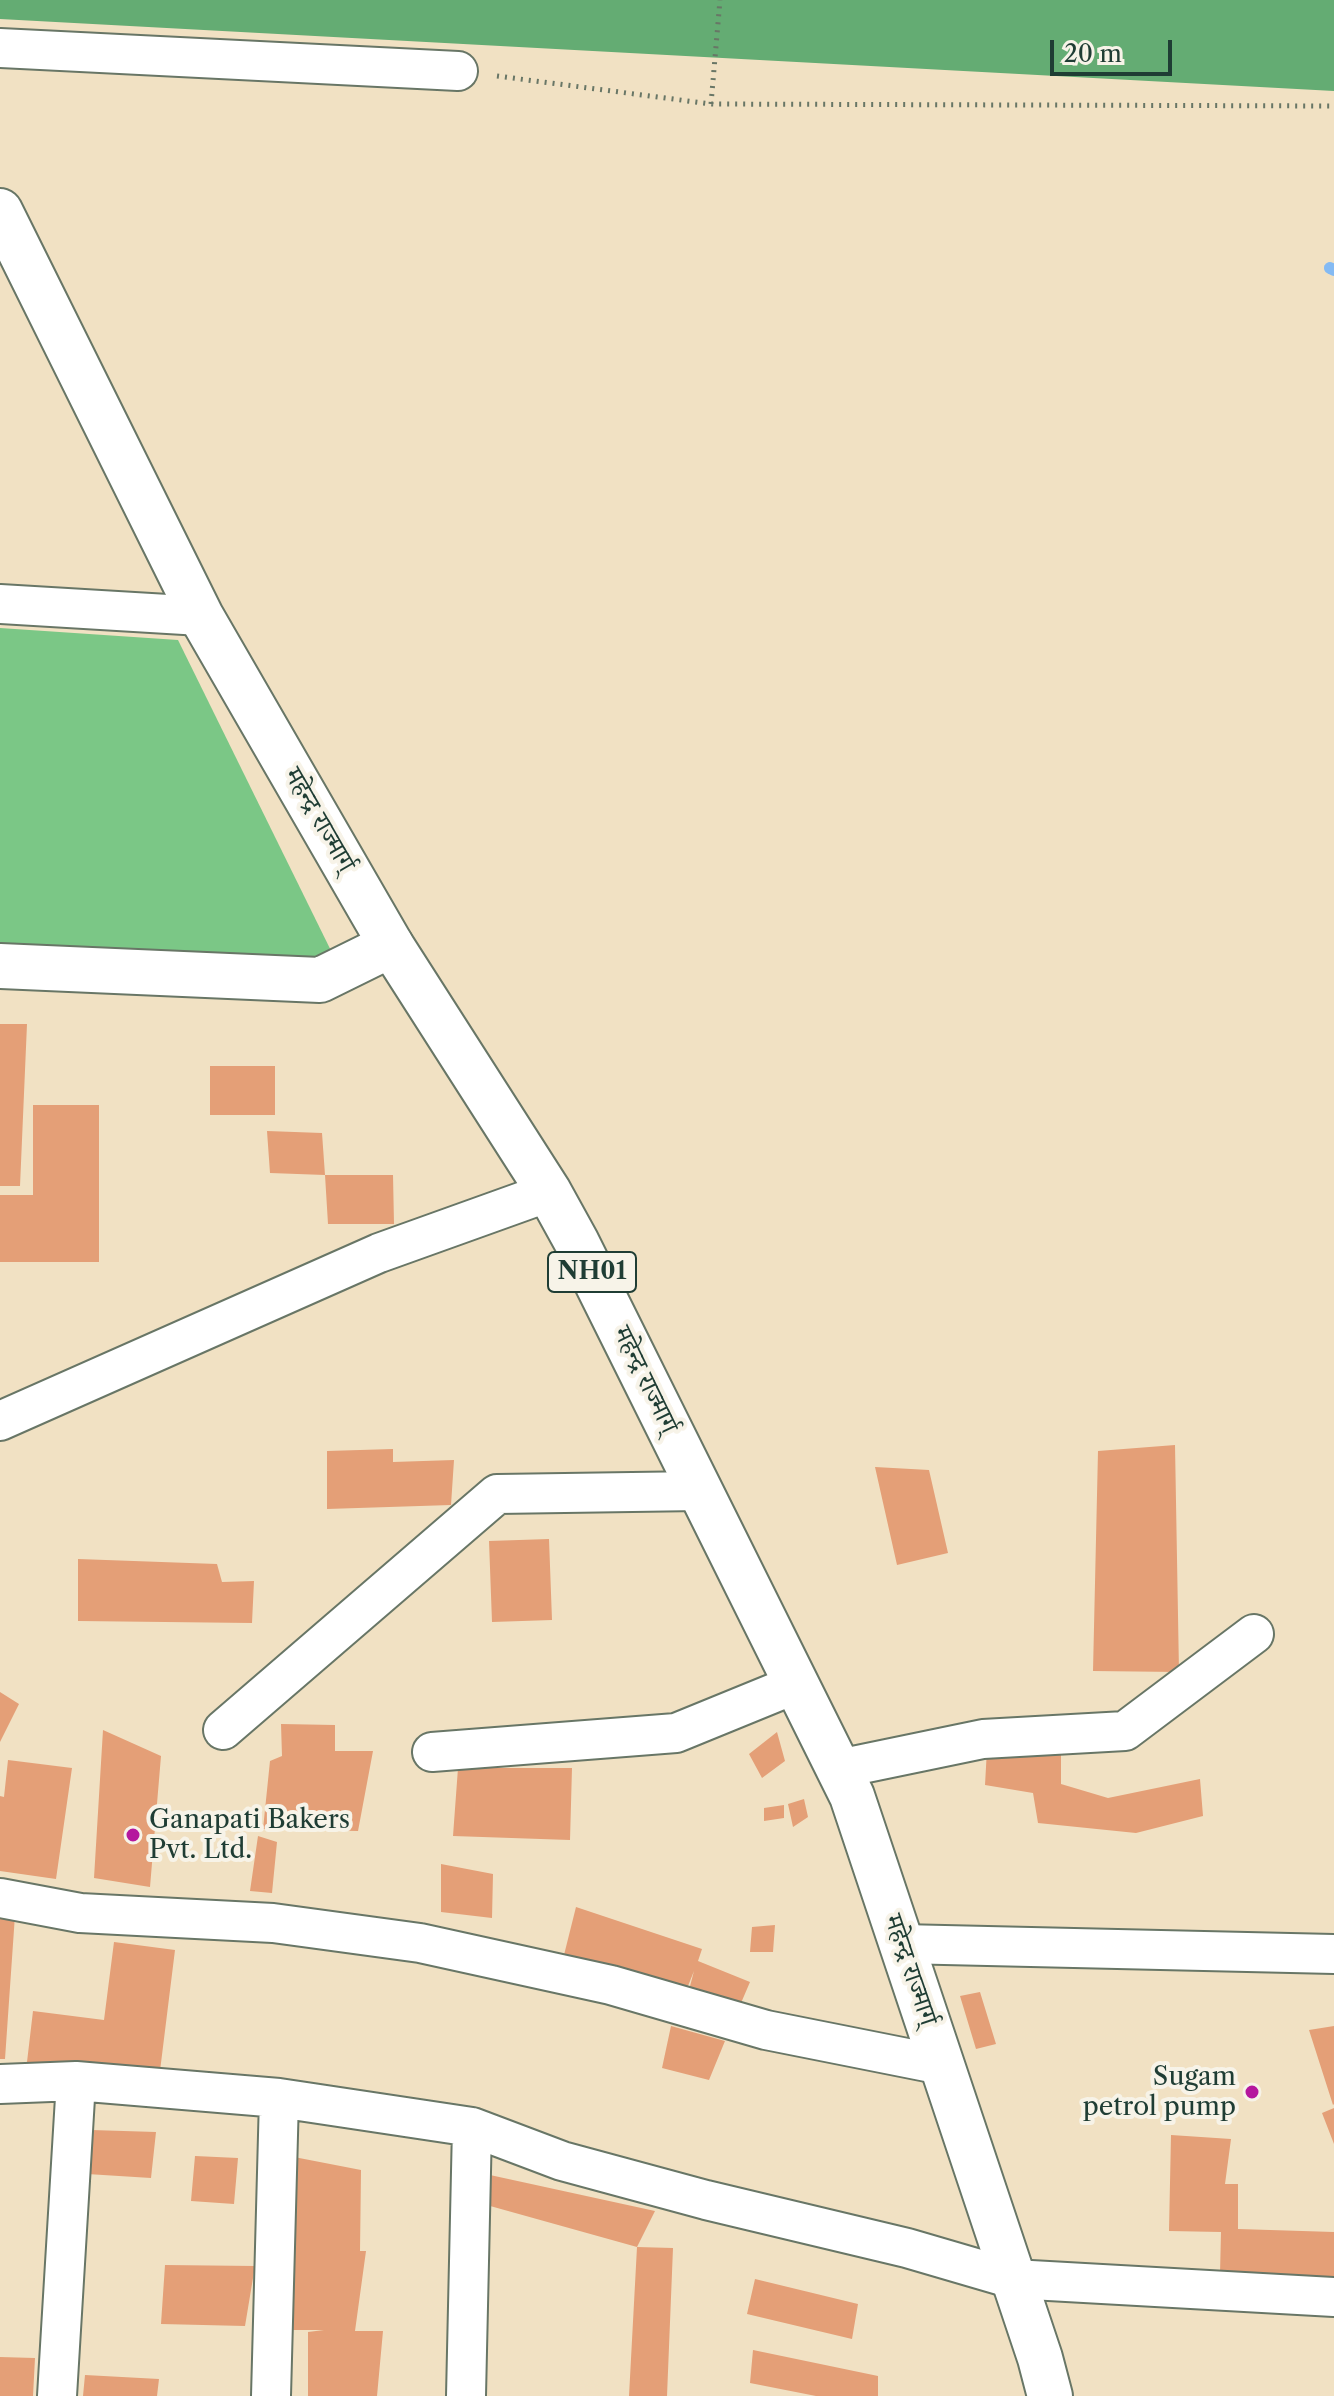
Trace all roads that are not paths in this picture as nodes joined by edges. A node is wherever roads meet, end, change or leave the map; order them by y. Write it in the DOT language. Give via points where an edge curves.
graph roads {
  1 [pos="0,48"];
  2 [pos="458,71"];
  3 [pos="0,211"];
  4 [pos="0,604"];
  5 [pos="201,616"];
  6 [pos="391,945"];
  7 [pos="0,966"];
  8 [pos="549,1192"];
  9 [pos="0,1421"];
  10 [pos="700,1491"];
  11 [pos="1254,1634"];
  12 [pos="796,1684"];
  13 [pos="223,1730"];
  14 [pos="432,1752"];
  15 [pos="838,1769"];
  16 [pos="0,1898"];
  17 [pos="901,1944"];
  18 [pos="1334,1954"];
  19 [pos="942,2065"];
  20 [pos="76,2081"];
  21 [pos="0,2084"];
  22 [pos="279,2098"];
  23 [pos="472,2127"];
  24 [pos="1013,2279"];
  25 [pos="1334,2297"];
  26 [pos="57,2396"];
  27 [pos="271,2396"];
  28 [pos="466,2396"];
  29 [pos="1050,2396"];
  1 -- 2 [label="street"];
  3 -- 5 [label="main road, महेन्द्र राज्मार्ग् / NH01"];
  4 -- 5 [label="street"];
  5 -- 6 [label="main road, महेन्द्र राज्मार्ग् / NH01"];
  6 -- 7 [label="main road" via="320,980"];
  6 -- 8 [label="main road, महेन्द्र राज्मार्ग् / NH01"];
  8 -- 9 [label="street" via="379,1253"];
  8 -- 10 [label="main road, महेन्द्र राज्मार्ग् / NH01"];
  10 -- 12 [label="main road, महेन्द्र राज्मार्ग् / NH01"];
  10 -- 13 [label="street" via="497,1494"];
  11 -- 15 [label="street" via="1125,1731 983,1739"];
  12 -- 14 [label="street" via="676,1733"];
  12 -- 15 [label="main road, महेन्द्र राज्मार्ग् / NH01"];
  15 -- 17 [label="main road, महेन्द्र राज्मार्ग् / NH01" via="852,1796"];
  16 -- 19 [label="street" via="80,1913 273,1923 420,1943 611,1985 766,2030"];
  17 -- 18 [label="street"];
  17 -- 19 [label="main road, महेन्द्र राज्मार्ग् / NH01"];
  19 -- 24 [label="main road, महेन्द्र राज्मार्ग् / NH01"];
  20 -- 21 [label="street"];
  20 -- 22 [label="street"];
  20 -- 26 [label="street"];
  22 -- 23 [label="street"];
  22 -- 27 [label="street"];
  23 -- 24 [label="street" via="562,2161"];
  23 -- 28 [label="street"];
  24 -- 25 [label="street"];
  24 -- 29 [label="main road, महेन्द्र राज्मार्ग् / NH01"];
}
